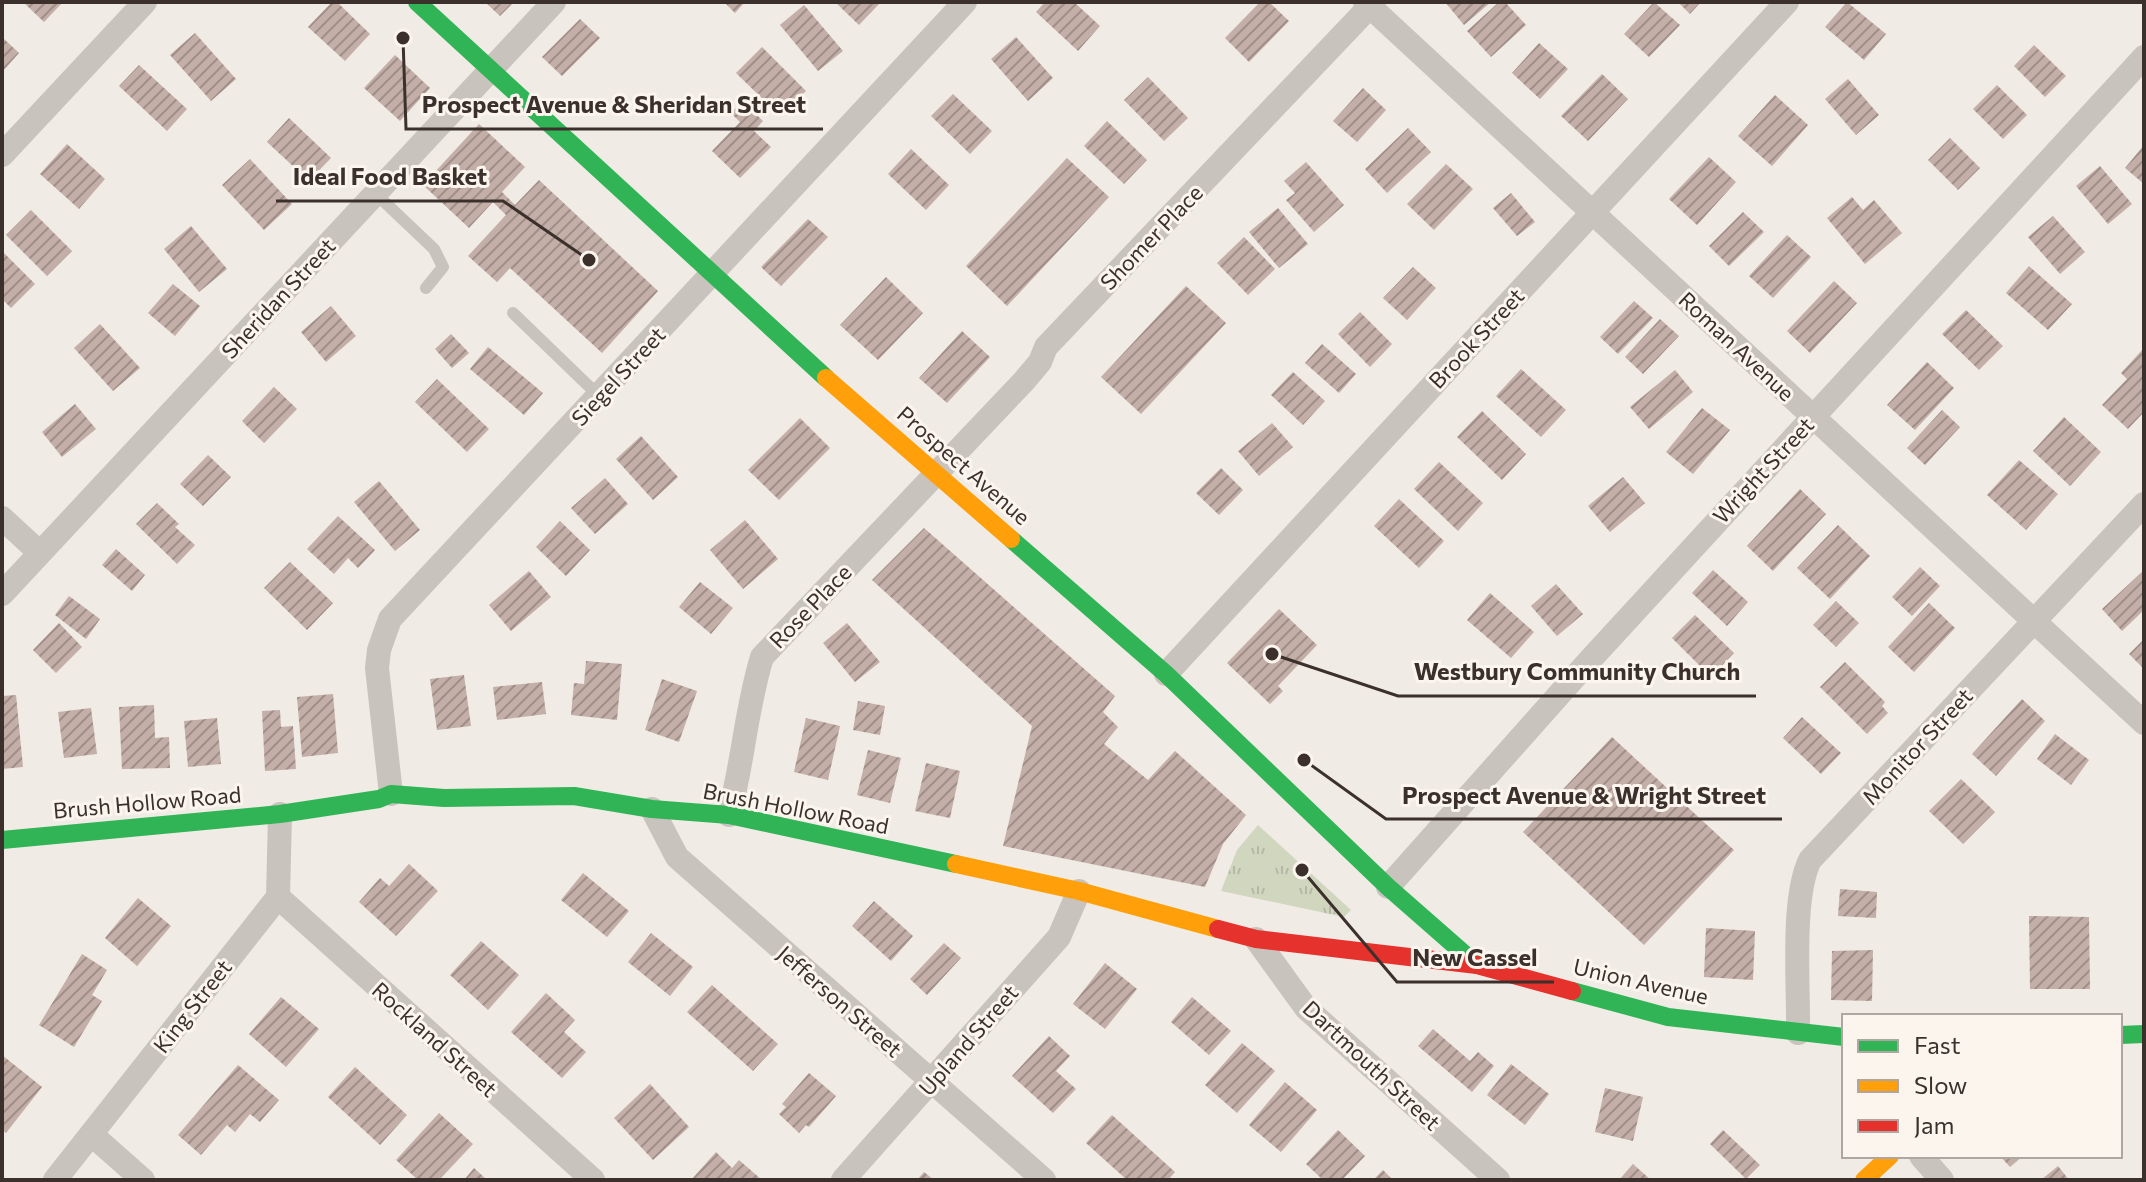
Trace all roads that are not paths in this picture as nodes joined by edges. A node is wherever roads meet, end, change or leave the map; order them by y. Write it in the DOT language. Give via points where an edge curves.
graph roads {
  1 [pos="145,2"];
  2 [pos="417,2"];
  3 [pos="554,2"];
  4 [pos="965,2"];
  5 [pos="1787,2"];
  6 [pos="1370,3"];
  7 [pos="2144,57"];
  8 [pos="491,71"];
  9 [pos="2,155"];
  10 [pos="376,194"];
  11 [pos="1592,212"];
  12 [pos="711,275"];
  13 [pos="426,288"];
  14 [pos="513,313"];
  15 [pos="599,396"];
  16 [pos="1813,416"];
  17 [pos="937,473"];
  18 [pos="2144,504"];
  19 [pos="2,518"];
  20 [pos="40,553"];
  21 [pos="2,594"];
  22 [pos="2034,621"];
  23 [pos="1166,674"];
  24 [pos="2144,723"];
  25 [pos="391,794"];
  26 [pos="652,809"];
  27 [pos="280,814"];
  28 [pos="729,815"];
  29 [pos="2,840"];
  30 [pos="1388,887"];
  31 [pos="1079,891"];
  32 [pos="278,897"];
  33 [pos="1256,939"];
  34 [pos="1477,965"];
  35 [pos="1798,1033"];
  36 [pos="2144,1034"];
  37 [pos="2122,1035"];
  38 [pos="1835,1037"];
  39 [pos="932,1081"];
  40 [pos="91,1134"];
  41 [pos="1888,1158"];
  42 [pos="1923,1158"];
  43 [pos="55,1180"];
  44 [pos="143,1180"];
  45 [pos="593,1180"];
  46 [pos="843,1180"];
  47 [pos="1044,1180"];
  48 [pos="1498,1180"];
  49 [pos="1864,1180"];
  50 [pos="1942,1180"];
  1 -- 9 [label="street"];
  2 -- 8 [label="main road, Prospect Avenue"];
  3 -- 8 [label="street, Sheridan Street"];
  4 -- 12 [label="street, Siegel Street"];
  5 -- 11 [label="street, Brook Street"];
  6 -- 11 [label="street, Roman Avenue"];
  6 -- 17 [label="street, Shomer Place" via="1046,347 1024,381"];
  7 -- 16 [label="street, Wright Street"];
  8 -- 10 [label="street, Sheridan Street"];
  8 -- 12 [label="main road, Prospect Avenue"];
  10 -- 13 [label="lane" via="434,249 443,267"];
  10 -- 20 [label="street, Sheridan Street"];
  11 -- 16 [label="street, Roman Avenue"];
  11 -- 23 [label="street, Brook Street"];
  12 -- 15 [label="street, Siegel Street"];
  12 -- 17 [label="main road, Prospect Avenue"];
  14 -- 15 [label="lane"];
  15 -- 25 [label="street, Siegel Street" via="390,619 377,668"];
  16 -- 22 [label="street, Roman Avenue"];
  16 -- 30 [label="street, Wright Street"];
  17 -- 23 [label="main road, Prospect Avenue"];
  17 -- 28 [label="street, Rose Place" via="762,657"];
  18 -- 22 [label="street, Monitor Street"];
  19 -- 20 [label="street"];
  20 -- 21 [label="street, Sheridan Street"];
  22 -- 24 [label="street, Roman Avenue"];
  22 -- 35 [label="street, Monitor Street" via="1810,860 1800,898"];
  23 -- 30 [label="main road, Prospect Avenue"];
  25 -- 26 [label="main road, Brush Hollow Road" via="574,796"];
  25 -- 27 [label="main road, Brush Hollow Road"];
  26 -- 28 [label="main road, Brush Hollow Road"];
  26 -- 39 [label="street, Jefferson Street" via="677,857"];
  27 -- 29 [label="main road, Brush Hollow Road"];
  27 -- 32 [label="street"];
  28 -- 31 [label="main road, Brush Hollow Road"];
  30 -- 34 [label="main road, Prospect Avenue"];
  31 -- 33 [label="main road, Brush Hollow Road"];
  31 -- 39 [label="street, Upland Street" via="1059,937"];
  32 -- 40 [label="street, King Street"];
  32 -- 45 [label="street, Rockland Street"];
  33 -- 34 [label="main road, Brush Hollow Road"];
  33 -- 48 [label="street, Dartmouth Street" via="1306,1008"];
  34 -- 35 [label="main road, Union Avenue" via="1668,1017"];
  35 -- 38 [label="main road, Union Avenue"];
  36 -- 37 [label="main road"];
  39 -- 46 [label="street, Upland Street"];
  39 -- 47 [label="street, Jefferson Street"];
  40 -- 43 [label="street, King Street"];
  40 -- 44 [label="street"];
  41 -- 49 [label="main road"];
  42 -- 50 [label="street"];
}
